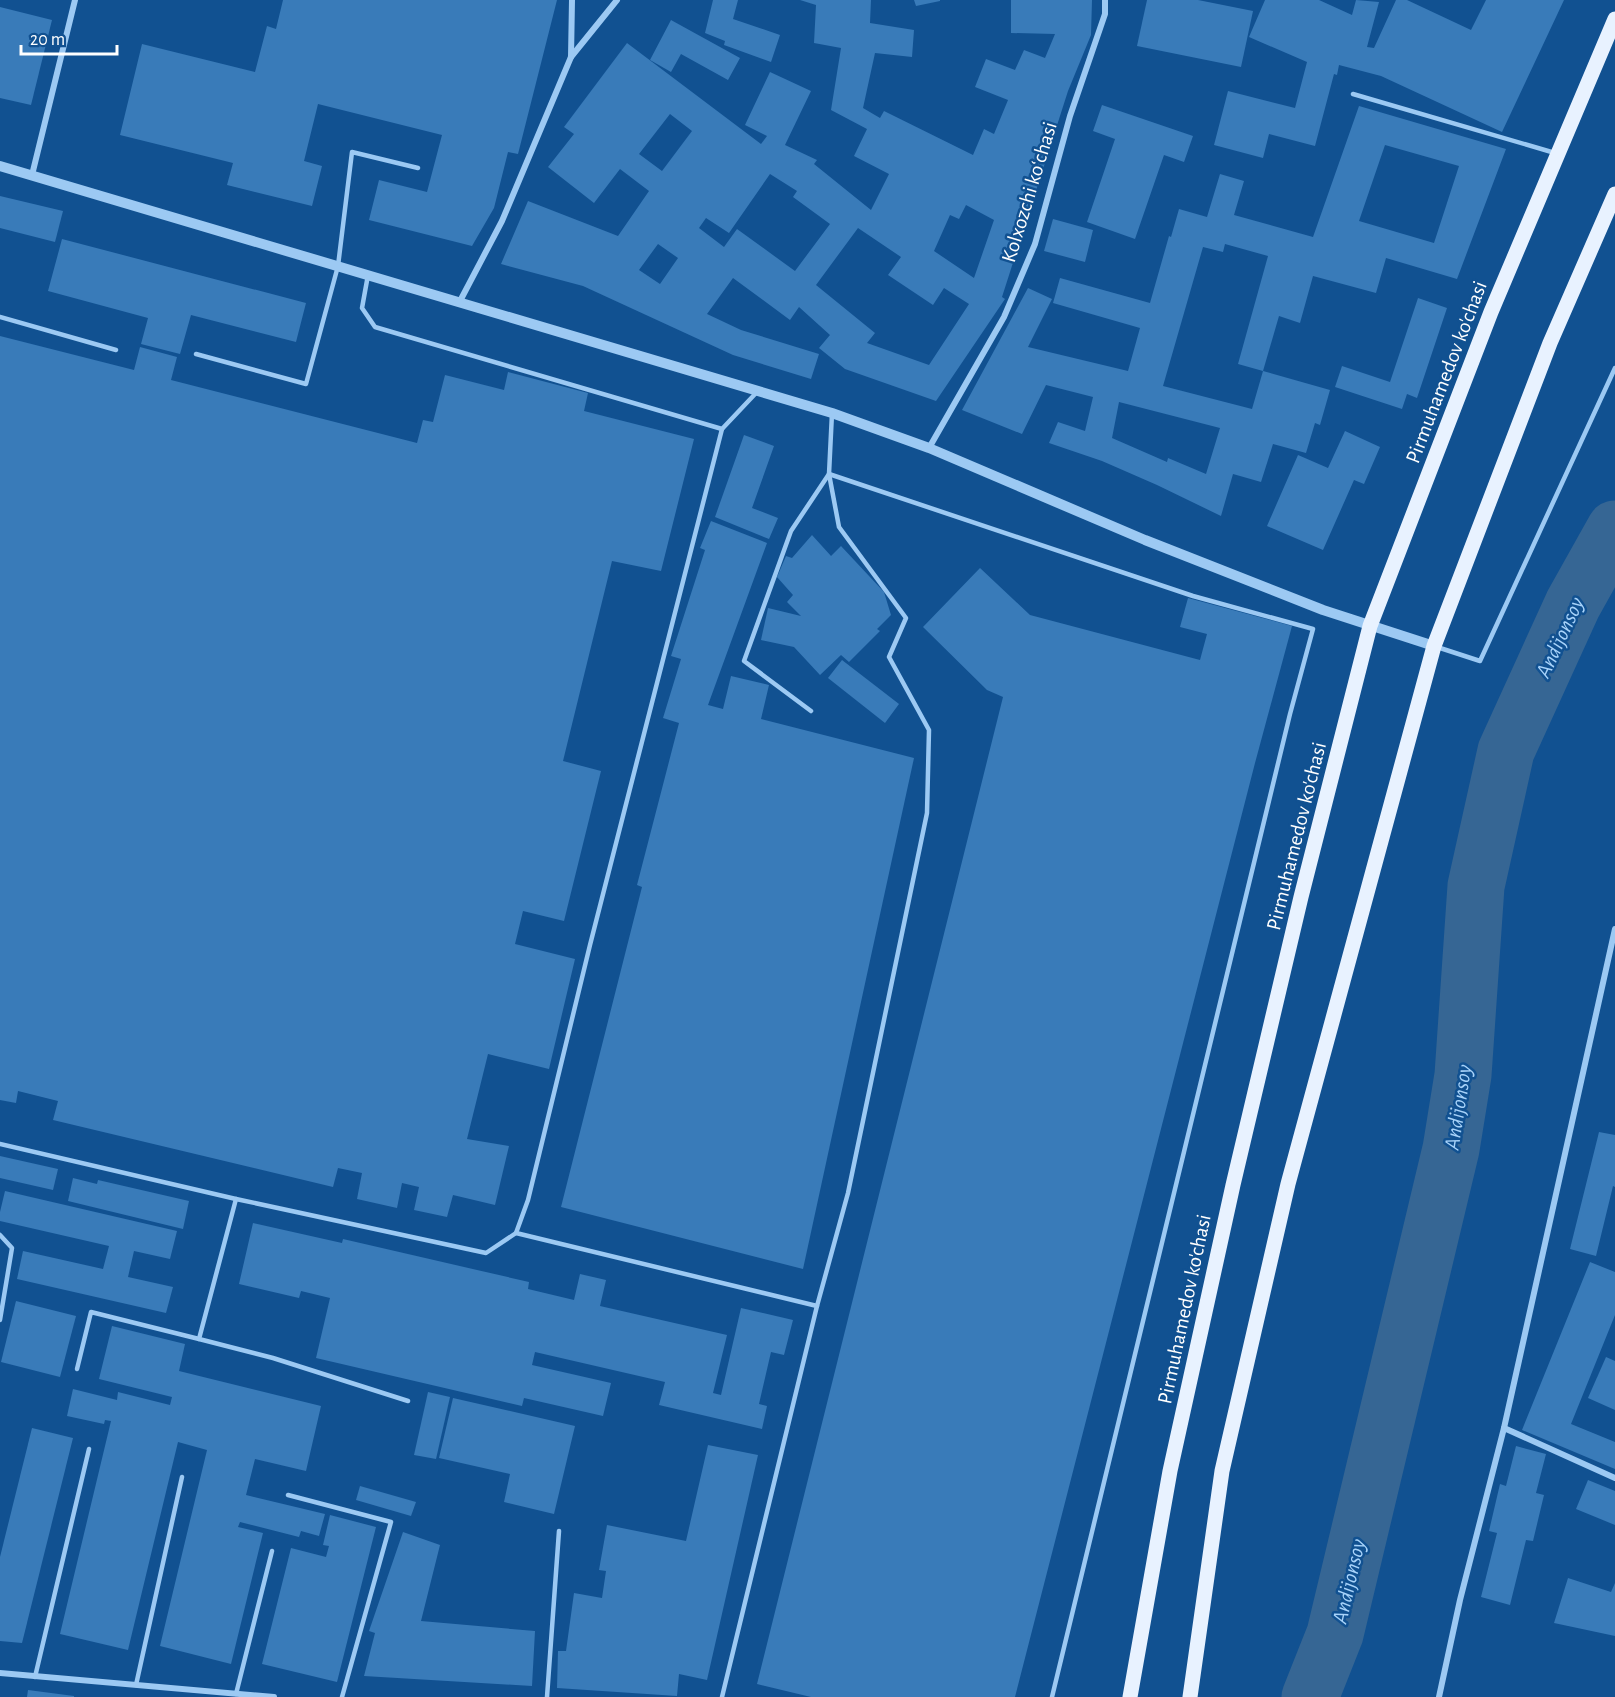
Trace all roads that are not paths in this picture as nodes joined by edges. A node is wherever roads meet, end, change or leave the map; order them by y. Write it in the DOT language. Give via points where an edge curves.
graph roads {
  1 [pos="75,0"];
  2 [pos="572,0"];
  3 [pos="617,0"];
  4 [pos="1105,0"];
  5 [pos="1615,19"];
  6 [pos="571,57"];
  7 [pos="1353,94"];
  8 [pos="1558,154"];
  9 [pos="0,166"];
  10 [pos="418,168"];
  11 [pos="32,175"];
  12 [pos="1615,194"];
  13 [pos="338,266"];
  14 [pos="368,275"];
  15 [pos="459,303"];
  16 [pos="0,317"];
  17 [pos="116,350"];
  18 [pos="195,354"];
  19 [pos="1615,369"];
  20 [pos="758,391"];
  21 [pos="832,413"];
  22 [pos="722,429"];
  23 [pos="929,448"];
  24 [pos="828,474"];
  25 [pos="1370,626"];
  26 [pos="1434,646"];
  27 [pos="811,711"];
  28 [pos="1615,929"];
  29 [pos="0,1144"];
  30 [pos="236,1199"];
  31 [pos="516,1233"];
  32 [pos="0,1235"];
  33 [pos="817,1306"];
  34 [pos="0,1320"];
  35 [pos="199,1338"];
  36 [pos="77,1369"];
  37 [pos="408,1401"];
  38 [pos="1504,1428"];
  39 [pos="88,1449"];
  40 [pos="182,1477"];
  41 [pos="1615,1479"];
  42 [pos="288,1495"];
  43 [pos="559,1531"];
  44 [pos="272,1551"];
  45 [pos="0,1673"];
  46 [pos="35,1677"];
  47 [pos="136,1685"];
  48 [pos="236,1694"];
  49 [pos="274,1697"];
  50 [pos="342,1697"];
  51 [pos="547,1697"];
  52 [pos="722,1697"];
  53 [pos="1052,1697"];
  54 [pos="1130,1697"];
  55 [pos="1190,1697"];
  56 [pos="1438,1697"];
  1 -- 11 [label="street"];
  2 -- 6 [label="street"];
  3 -- 6 [label="street"];
  4 -- 23 [label="street, Kolxozchi koʻchasi" via="1105,14 1070,116 1035,244 1004,317"];
  5 -- 8 [label="main road, Pirmuhamedov ko'chasi"];
  6 -- 15 [label="street" via="502,221"];
  7 -- 8 [label="lane"];
  8 -- 25 [label="main road, Pirmuhamedov ko'chasi" via="1491,312"];
  9 -- 11 [label="street"];
  10 -- 13 [label="lane" via="352,152"];
  11 -- 13 [label="street"];
  12 -- 26 [label="main road" via="1550,344"];
  13 -- 14 [label="street"];
  13 -- 18 [label="lane" via="306,384"];
  14 -- 15 [label="street"];
  14 -- 22 [label="lane" via="362,308 375,327"];
  15 -- 20 [label="street"];
  16 -- 17 [label="lane"];
  19 -- 26 [label="lane" via="1480,661"];
  20 -- 21 [label="street"];
  20 -- 22 [label="lane"];
  21 -- 23 [label="street"];
  21 -- 24 [label="lane"];
  22 -- 31 [label="lane" via="528,1200"];
  23 -- 25 [label="street" via="1145,540"];
  24 -- 27 [label="lane" via="791,531 744,661"];
  24 -- 33 [label="lane" via="839,527 906,618 889,657 929,730 927,813 848,1192"];
  24 -- 53 [label="lane" via="1193,596 1312,629"];
  25 -- 26 [label="street"];
  25 -- 54 [label="main road, Pirmuhamedov ko'chasi" via="1233,1185 1170,1471"];
  26 -- 55 [label="main road" via="1282,1207 1222,1471"];
  28 -- 38 [label="street"];
  29 -- 30 [label="lane"];
  30 -- 31 [label="lane" via="486,1253"];
  30 -- 35 [label="lane"];
  31 -- 33 [label="lane"];
  32 -- 34 [label="lane" via="12,1248"];
  33 -- 52 [label="lane"];
  35 -- 36 [label="lane" via="91,1312"];
  35 -- 37 [label="lane"];
  38 -- 41 [label="street"];
  38 -- 56 [label="street"];
  39 -- 46 [label="lane"];
  40 -- 47 [label="lane"];
  42 -- 50 [label="lane" via="391,1522"];
  43 -- 51 [label="lane"];
  44 -- 48 [label="lane"];
  45 -- 46 [label="street"];
  46 -- 47 [label="street"];
  47 -- 48 [label="street"];
  48 -- 49 [label="street"];
}
